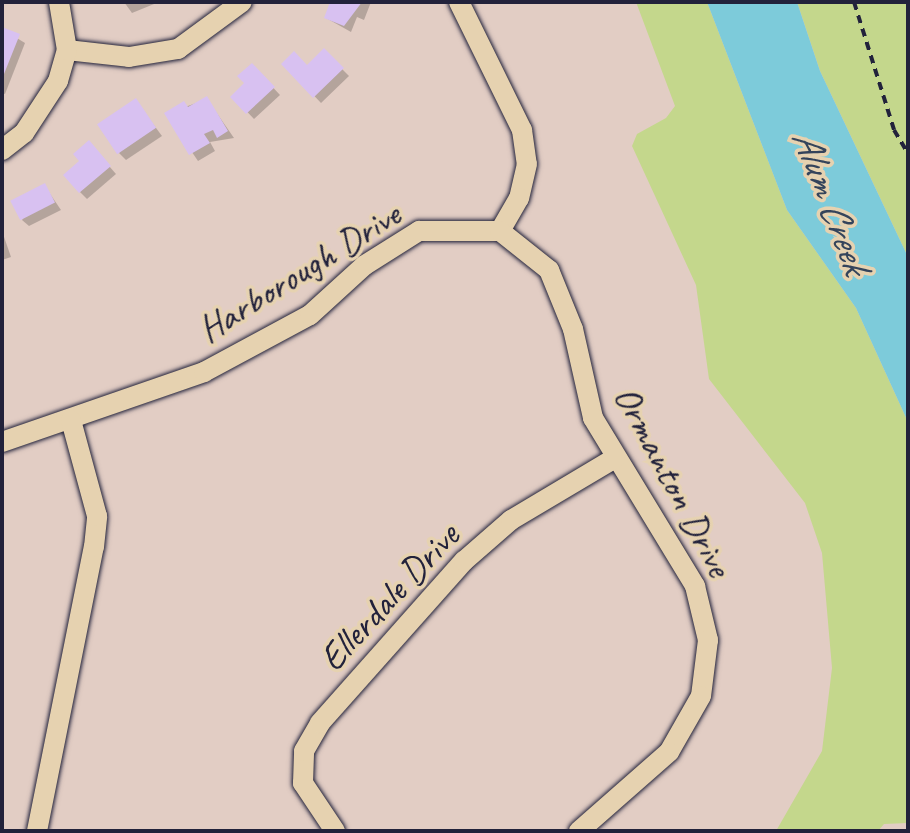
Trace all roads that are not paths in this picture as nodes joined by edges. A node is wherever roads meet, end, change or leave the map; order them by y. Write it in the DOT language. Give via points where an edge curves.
graph roads {
  1 [pos="59,2"];
  2 [pos="242,2"];
  3 [pos="459,2"];
  4 [pos="67,50"];
  5 [pos="2,150"];
  6 [pos="500,231"];
  7 [pos="71,420"];
  8 [pos="2,442"];
  9 [pos="615,458"];
  10 [pos="37,831"];
  11 [pos="335,831"];
  12 [pos="579,831"];
  1 -- 4 [label="street"];
  2 -- 4 [label="street" via="178,49 129,57"];
  3 -- 6 [label="street" via="522,130 527,164"];
  4 -- 5 [label="street" via="44,109"];
  6 -- 7 [label="street, Harborough Drive" via="419,231 365,265 310,315 204,372"];
  6 -- 9 [label="street, Ormanton Drive" via="549,270 573,329 593,418"];
  7 -- 8 [label="street, Harborough Drive"];
  7 -- 10 [label="street" via="97,516"];
  9 -- 11 [label="street, Ellerdale Drive" via="511,520 464,561 320,723 304,751 303,783"];
  9 -- 12 [label="street, Ormanton Drive" via="695,586 708,640 701,696 669,752"];
}
